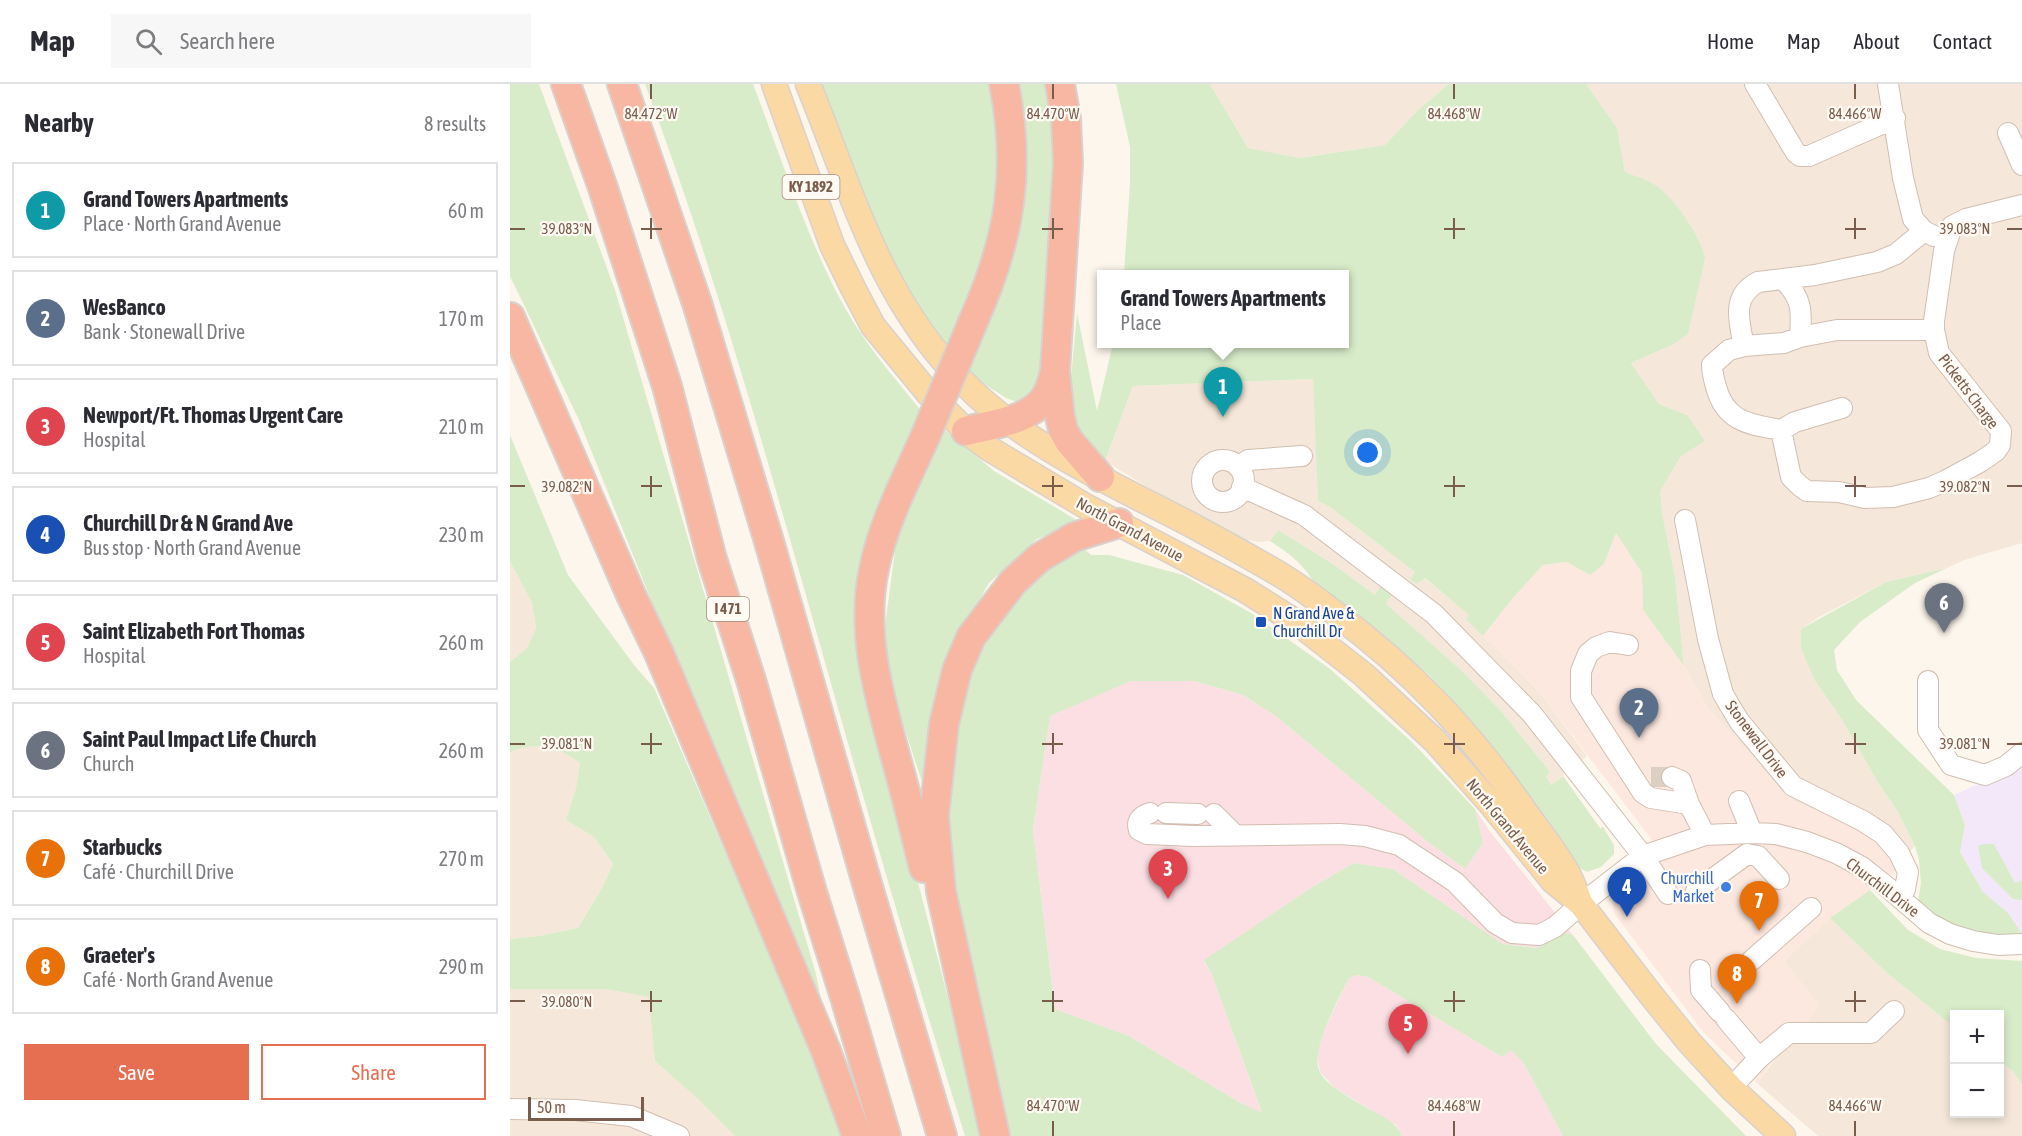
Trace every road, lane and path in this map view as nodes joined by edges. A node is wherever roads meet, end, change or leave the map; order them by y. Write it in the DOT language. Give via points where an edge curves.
graph roads {
  1 [pos="566,84"];
  2 [pos="622,84"];
  3 [pos="774,84"];
  4 [pos="808,84"];
  5 [pos="1004,84"];
  6 [pos="1060,84"];
  7 [pos="1755,84"];
  8 [pos="1888,84"];
  9 [pos="1895,118"];
  10 [pos="2008,133"];
  11 [pos="2022,165"];
  12 [pos="2022,205"];
  13 [pos="1924,231"];
  14 [pos="1947,240"];
  15 [pos="1783,279"];
  16 [pos="510,316"];
  17 [pos="1934,330"];
  18 [pos="1800,336"];
  19 [pos="1744,346"];
  20 [pos="1055,371"];
  21 [pos="1842,408"];
  22 [pos="1006,421"];
  23 [pos="1781,430"];
  24 [pos="966,431"];
  25 [pos="1302,456"];
  26 [pos="1238,467"];
  27 [pos="1100,477"];
  28 [pos="1242,487"];
  29 [pos="1685,520"];
  30 [pos="1119,524"];
  31 [pos="1628,645"];
  32 [pos="1928,681"];
  33 [pos="2022,753"];
  34 [pos="1628,771"];
  35 [pos="1651,777"];
  36 [pos="1672,777"];
  37 [pos="1739,801"];
  38 [pos="1689,804"];
  39 [pos="1182,813"];
  40 [pos="1752,833"];
  41 [pos="1181,835"];
  42 [pos="1235,835"];
  43 [pos="1705,835"];
  44 [pos="1643,856"];
  45 [pos="1779,879"];
  46 [pos="1696,891"];
  47 [pos="1668,894"];
  48 [pos="1901,899"];
  49 [pos="1581,904"];
  50 [pos="1811,908"];
  51 [pos="2022,944"];
  52 [pos="1752,960"];
  53 [pos="1700,970"];
  54 [pos="957,973"];
  55 [pos="1894,1011"];
  56 [pos="1759,1058"];
  57 [pos="1731,1088"];
  58 [pos="510,1109"];
  59 [pos="679,1136"];
  60 [pos="856,1136"];
  61 [pos="886,1136"];
  62 [pos="942,1136"];
  63 [pos="995,1136"];
  64 [pos="1783,1136"];
  1 -- 61 [label="highway, I 471" via="667,386 712,559"];
  2 -- 62 [label="highway" via="697,303"];
  3 -- 24 [label="main road, North Grand Avenue / KY 1892" via="832,245 873,326 928,393"];
  4 -- 22 [label="main road, North Grand Avenue / KY 1892" via="861,223 897,297 962,381"];
  5 -- 54 [label="highway, bridge" via="1013,147 1000,251 991,282 887,523 873,570 869,621 884,714 931,897"];
  6 -- 20 [label="highway" via="1068,163"];
  7 -- 9 [label="street" via="1800,156 1809,156"];
  8 -- 9 [label="street"];
  9 -- 13 [label="street" via="1913,219"];
  10 -- 11 [label="street"];
  12 -- 14 [label="street" via="1959,221 1952,226"];
  13 -- 14 [label="street"];
  13 -- 15 [label="street" via="1896,254 1877,262"];
  14 -- 17 [label="street, Picketts Charge"];
  15 -- 18 [label="street" via="1798,297"];
  15 -- 19 [label="street" via="1758,282 1741,299 1738,320"];
  16 -- 60 [label="highway" via="659,653 821,1040"];
  17 -- 18 [label="street" via="1837,330"];
  17 -- 23 [label="street, Picketts Charge" via="1939,353 2001,431 2000,445 1990,456 1929,488 1893,497 1807,491 1791,477"];
  18 -- 19 [label="street" via="1784,343"];
  19 -- 23 [label="street" via="1729,350 1712,365 1723,406 1741,420"];
  20 -- 22 [label="highway" via="1050,389 1036,407"];
  20 -- 27 [label="highway" via="1063,430"];
  21 -- 23 [label="street"];
  22 -- 24 [label="highway"];
  22 -- 27 [label="main road, North Grand Avenue / KY 1892"];
  24 -- 30 [label="main road, North Grand Avenue / KY 1892" via="988,448"];
  25 -- 26 [label="street" via="1248,460"];
  26 -- 28 [label="street"];
  26 -- 28 [label="street" via="1226,460 1213,462 1204,473 1203,486 1210,497 1222,501 1235,497"];
  27 -- 49 [label="main road, North Grand Avenue / KY 1892" via="1284,577 1400,666 1461,727 1491,764 1567,872"];
  28 -- 44 [label="street" via="1304,516 1434,614 1532,714"];
  29 -- 48 [label="street, Stonewall Drive" via="1723,694 1739,721 1793,786 1883,834 1907,866"];
  30 -- 49 [label="main road, North Grand Avenue / KY 1892" via="1245,590 1299,624 1364,675 1435,741 1553,881"];
  30 -- 54 [label="highway" via="1074,537 1039,558 1013,582 976,630 957,670 944,724 934,816 941,891"];
  31 -- 34 [label="street" via="1610,642 1588,654 1581,671 1581,696"];
  32 -- 33 [label="street" via="1928,730 1951,765 1985,775"];
  34 -- 35 [label="street" via="1639,777"];
  34 -- 38 [label="street" via="1651,798"];
  36 -- 38 [label="street" via="1681,781"];
  37 -- 40 [label="street"];
  38 -- 43 [label="street"];
  39 -- 41 [label="street"];
  39 -- 41 [label="street, Churchill Drive" via="1139,820 1137,825 1139,830 1155,835"];
  39 -- 42 [label="street"];
  40 -- 43 [label="street, Churchill Drive"];
  40 -- 48 [label="street, Churchill Drive" via="1776,834 1836,853 1862,867"];
  41 -- 42 [label="street, Churchill Drive"];
  42 -- 49 [label="street, Churchill Drive" via="1340,834 1399,845 1455,882 1495,923 1512,933 1539,935 1555,927"];
  43 -- 44 [label="street, Churchill Drive"];
  44 -- 47 [label="street"];
  44 -- 49 [label="street, Churchill Drive"];
  45 -- 46 [label="street" via="1758,856 1747,854"];
  48 -- 51 [label="street, Churchill Drive" via="1929,923 1950,934 1998,945"];
  49 -- 57 [label="main road, North Grand Avenue / KY 1892" via="1657,1003"];
  50 -- 52 [label="street"];
  53 -- 56 [label="street" via="1701,990"];
  54 -- 63 [label="highway"];
  55 -- 56 [label="street" via="1871,1033 1789,1033"];
  56 -- 57 [label="street"];
  57 -- 64 [label="main road, North Grand Avenue / KY 1892"];
  58 -- 59 [label="street" via="631,1116"];
}
